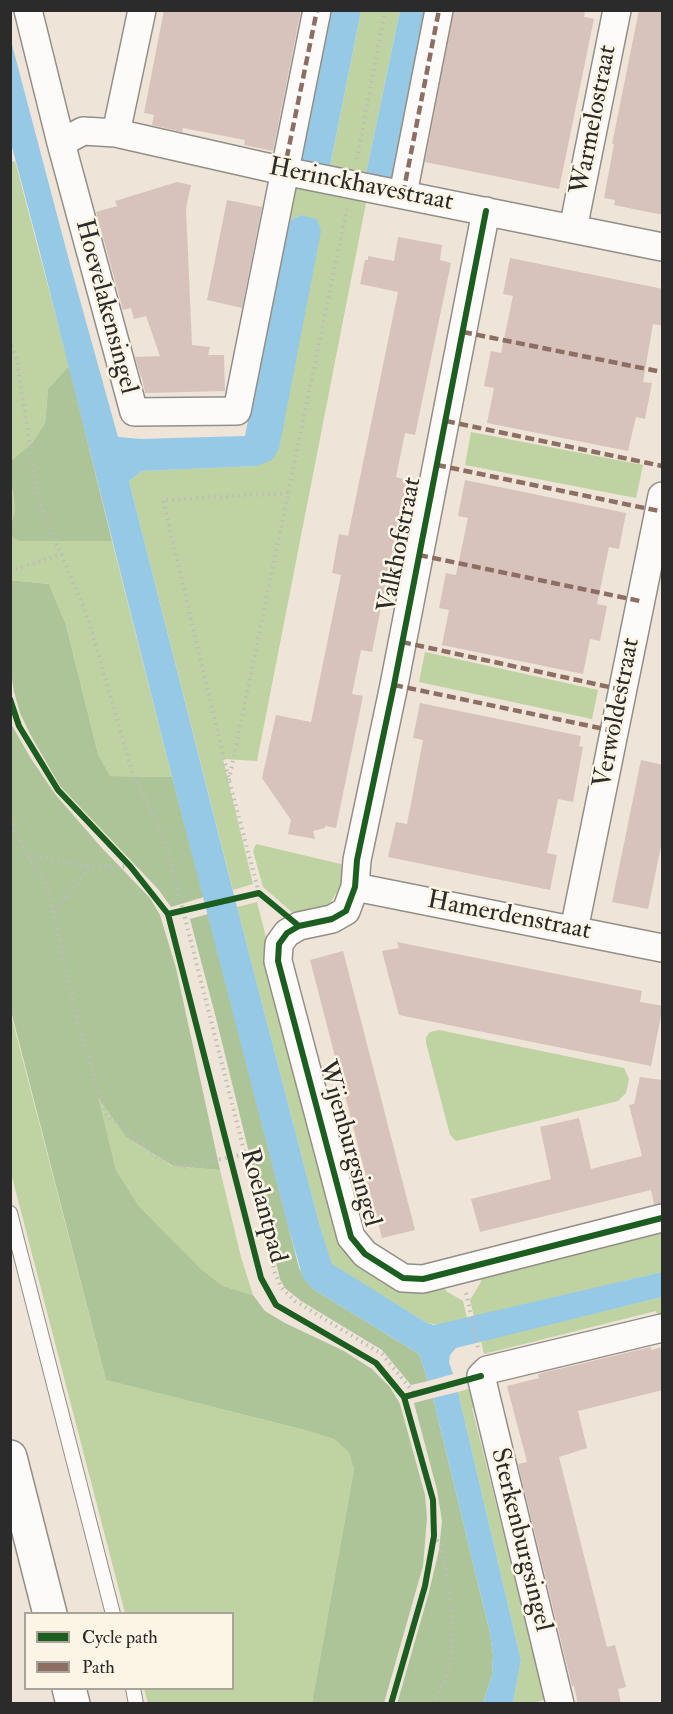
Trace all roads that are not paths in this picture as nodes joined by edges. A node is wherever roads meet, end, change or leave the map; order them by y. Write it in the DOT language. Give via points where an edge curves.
graph roads {
  1 [pos="28,10"];
  2 [pos="142,10"];
  3 [pos="317,10"];
  4 [pos="439,10"];
  5 [pos="617,10"];
  6 [pos="116,133"];
  7 [pos="61,143"];
  8 [pos="284,171"];
  9 [pos="403,194"];
  10 [pos="486,211"];
  11 [pos="573,229"];
  12 [pos="663,247"];
  13 [pos="663,496"];
  14 [pos="355,886"];
  15 [pos="574,930"];
  16 [pos="663,948"];
  17 [pos="10,1213"];
  18 [pos="663,1218"];
  19 [pos="663,1328"];
  20 [pos="10,1457"];
  21 [pos="49,1612"];
  22 [pos="112,1612"];
  23 [pos="560,1704"];
  1 -- 7 [label="street"];
  2 -- 6 [label="street"];
  3 -- 8 [label="street"];
  4 -- 9 [label="street"];
  5 -- 11 [label="street, Warmelostraat"];
  6 -- 7 [label="street, Herinckhavestraat" via="83,131"];
  6 -- 8 [label="street, Herinckhavestraat"];
  7 -- 8 [label="street, Hoevelakensingel" via="134,412 237,411"];
  8 -- 9 [label="street, Herinckhavestraat"];
  9 -- 10 [label="street, Herinckhavestraat"];
  10 -- 11 [label="street, Herinckhavestraat"];
  10 -- 14 [label="street, Valkhofstraat"];
  11 -- 12 [label="street, Herinckhavestraat"];
  13 -- 15 [label="street, Verwoldestraat"];
  14 -- 15 [label="street, Hamerdenstraat"];
  14 -- 18 [label="street, Wijenburgsingel" via="346,911 287,933 279,944 278,960 351,1237 365,1254 403,1278 423,1279"];
  15 -- 16 [label="street, Hamerdenstraat"];
  17 -- 22 [label="lane"];
  19 -- 23 [label="street, Sterkenburgsingel" via="487,1370 480,1366"];
  20 -- 21 [label="highway"];
}
